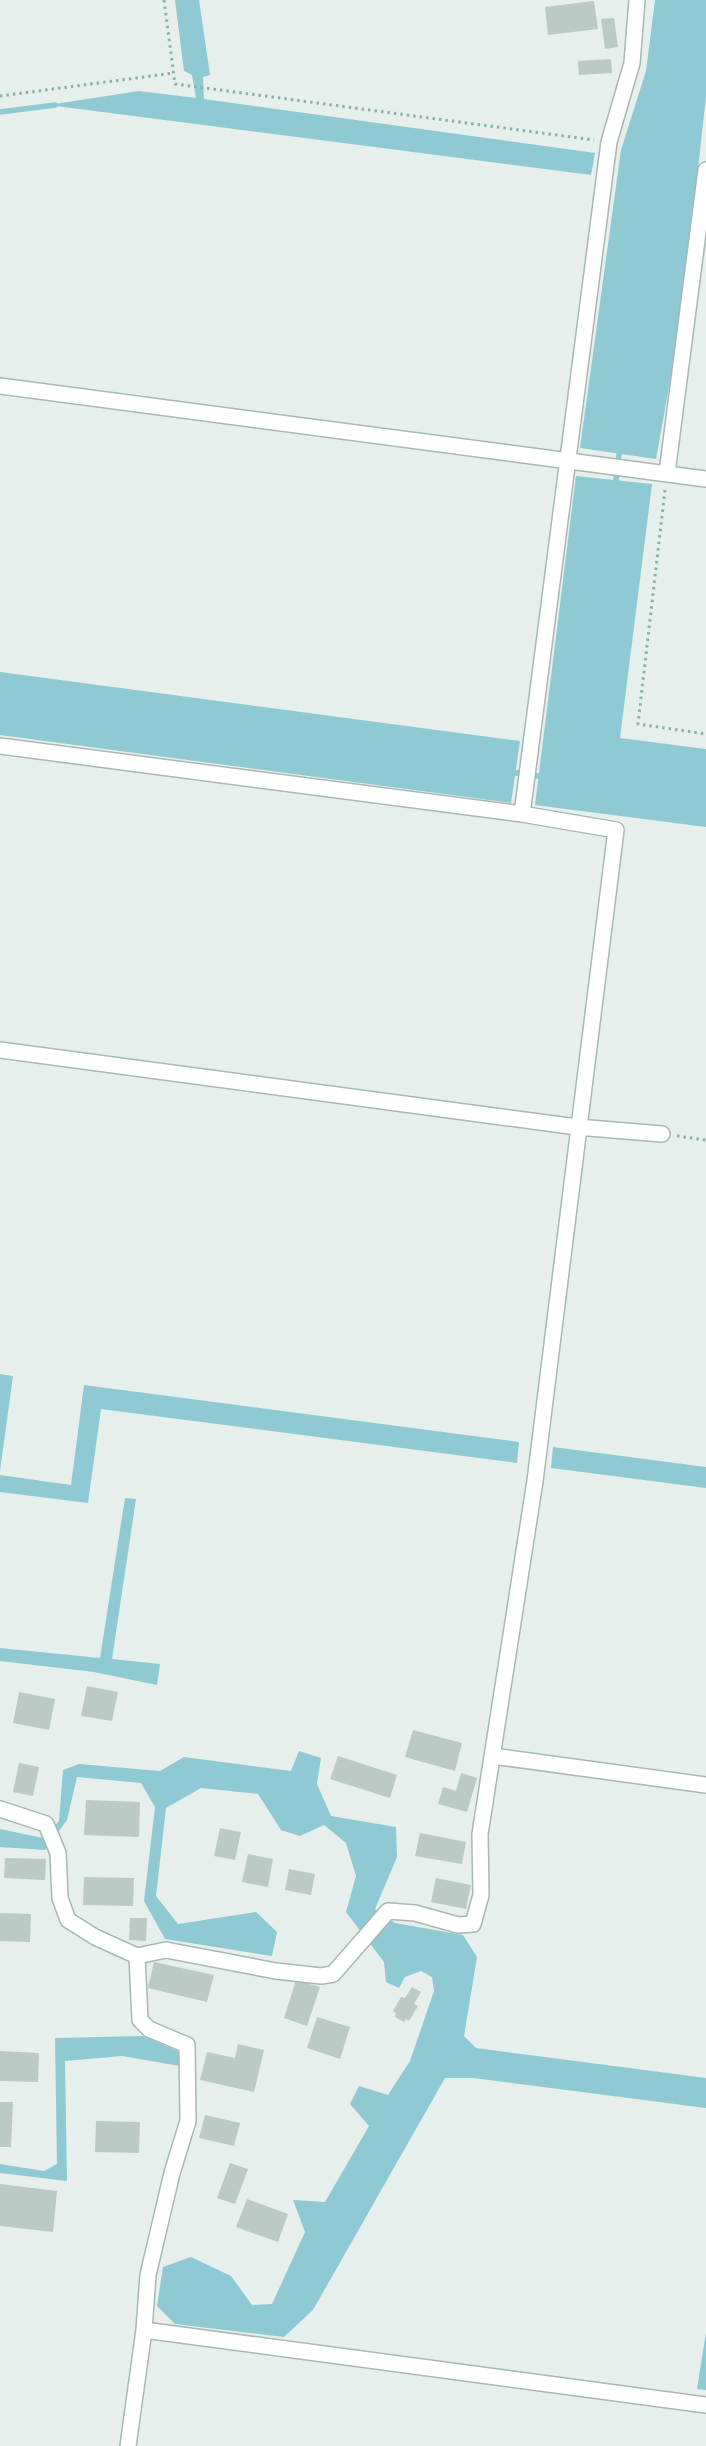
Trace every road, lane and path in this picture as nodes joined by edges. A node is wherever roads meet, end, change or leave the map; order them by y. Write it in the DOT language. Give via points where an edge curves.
graph roads {
  1 [pos="164,0"];
  2 [pos="637,0"];
  3 [pos="174,73"];
  4 [pos="0,96"];
  5 [pos="609,142"];
  6 [pos="706,170"];
  7 [pos="0,386"];
  8 [pos="566,460"];
  9 [pos="667,473"];
  10 [pos="706,479"];
  11 [pos="706,734"];
  12 [pos="0,746"];
  13 [pos="522,814"];
  14 [pos="0,1050"];
  15 [pos="577,1127"];
  16 [pos="662,1134"];
  17 [pos="706,1140"];
  18 [pos="493,1756"];
  19 [pos="706,1785"];
  20 [pos="0,1809"];
  21 [pos="137,1956"];
  22 [pos="144,2330"];
  23 [pos="706,2405"];
  24 [pos="128,2446"];
  1 -- 3 [label="path"];
  2 -- 5 [label="street" via="632,63"];
  3 -- 4 [label="path"];
  3 -- 5 [label="path" via="175,84"];
  5 -- 8 [label="street"];
  6 -- 9 [label="street"];
  7 -- 8 [label="street"];
  8 -- 9 [label="street"];
  8 -- 13 [label="street"];
  9 -- 10 [label="street"];
  9 -- 11 [label="path" via="638,724"];
  12 -- 13 [label="street"];
  13 -- 15 [label="street" via="616,830"];
  14 -- 15 [label="street"];
  15 -- 16 [label="street"];
  15 -- 18 [label="street" via="534,1481"];
  16 -- 17 [label="path"];
  18 -- 19 [label="street"];
  18 -- 21 [label="street" via="480,1834 481,1895 473,1924 458,1925 388,1911 333,1974 321,1976 276,1971 166,1950"];
  20 -- 21 [label="street" via="46,1824 58,1853 60,1898 68,1920 95,1937"];
  21 -- 22 [label="street" via="140,2020 149,2029 187,2045 188,2121 172,2172 148,2275"];
  22 -- 23 [label="street"];
  22 -- 24 [label="street"];
}
